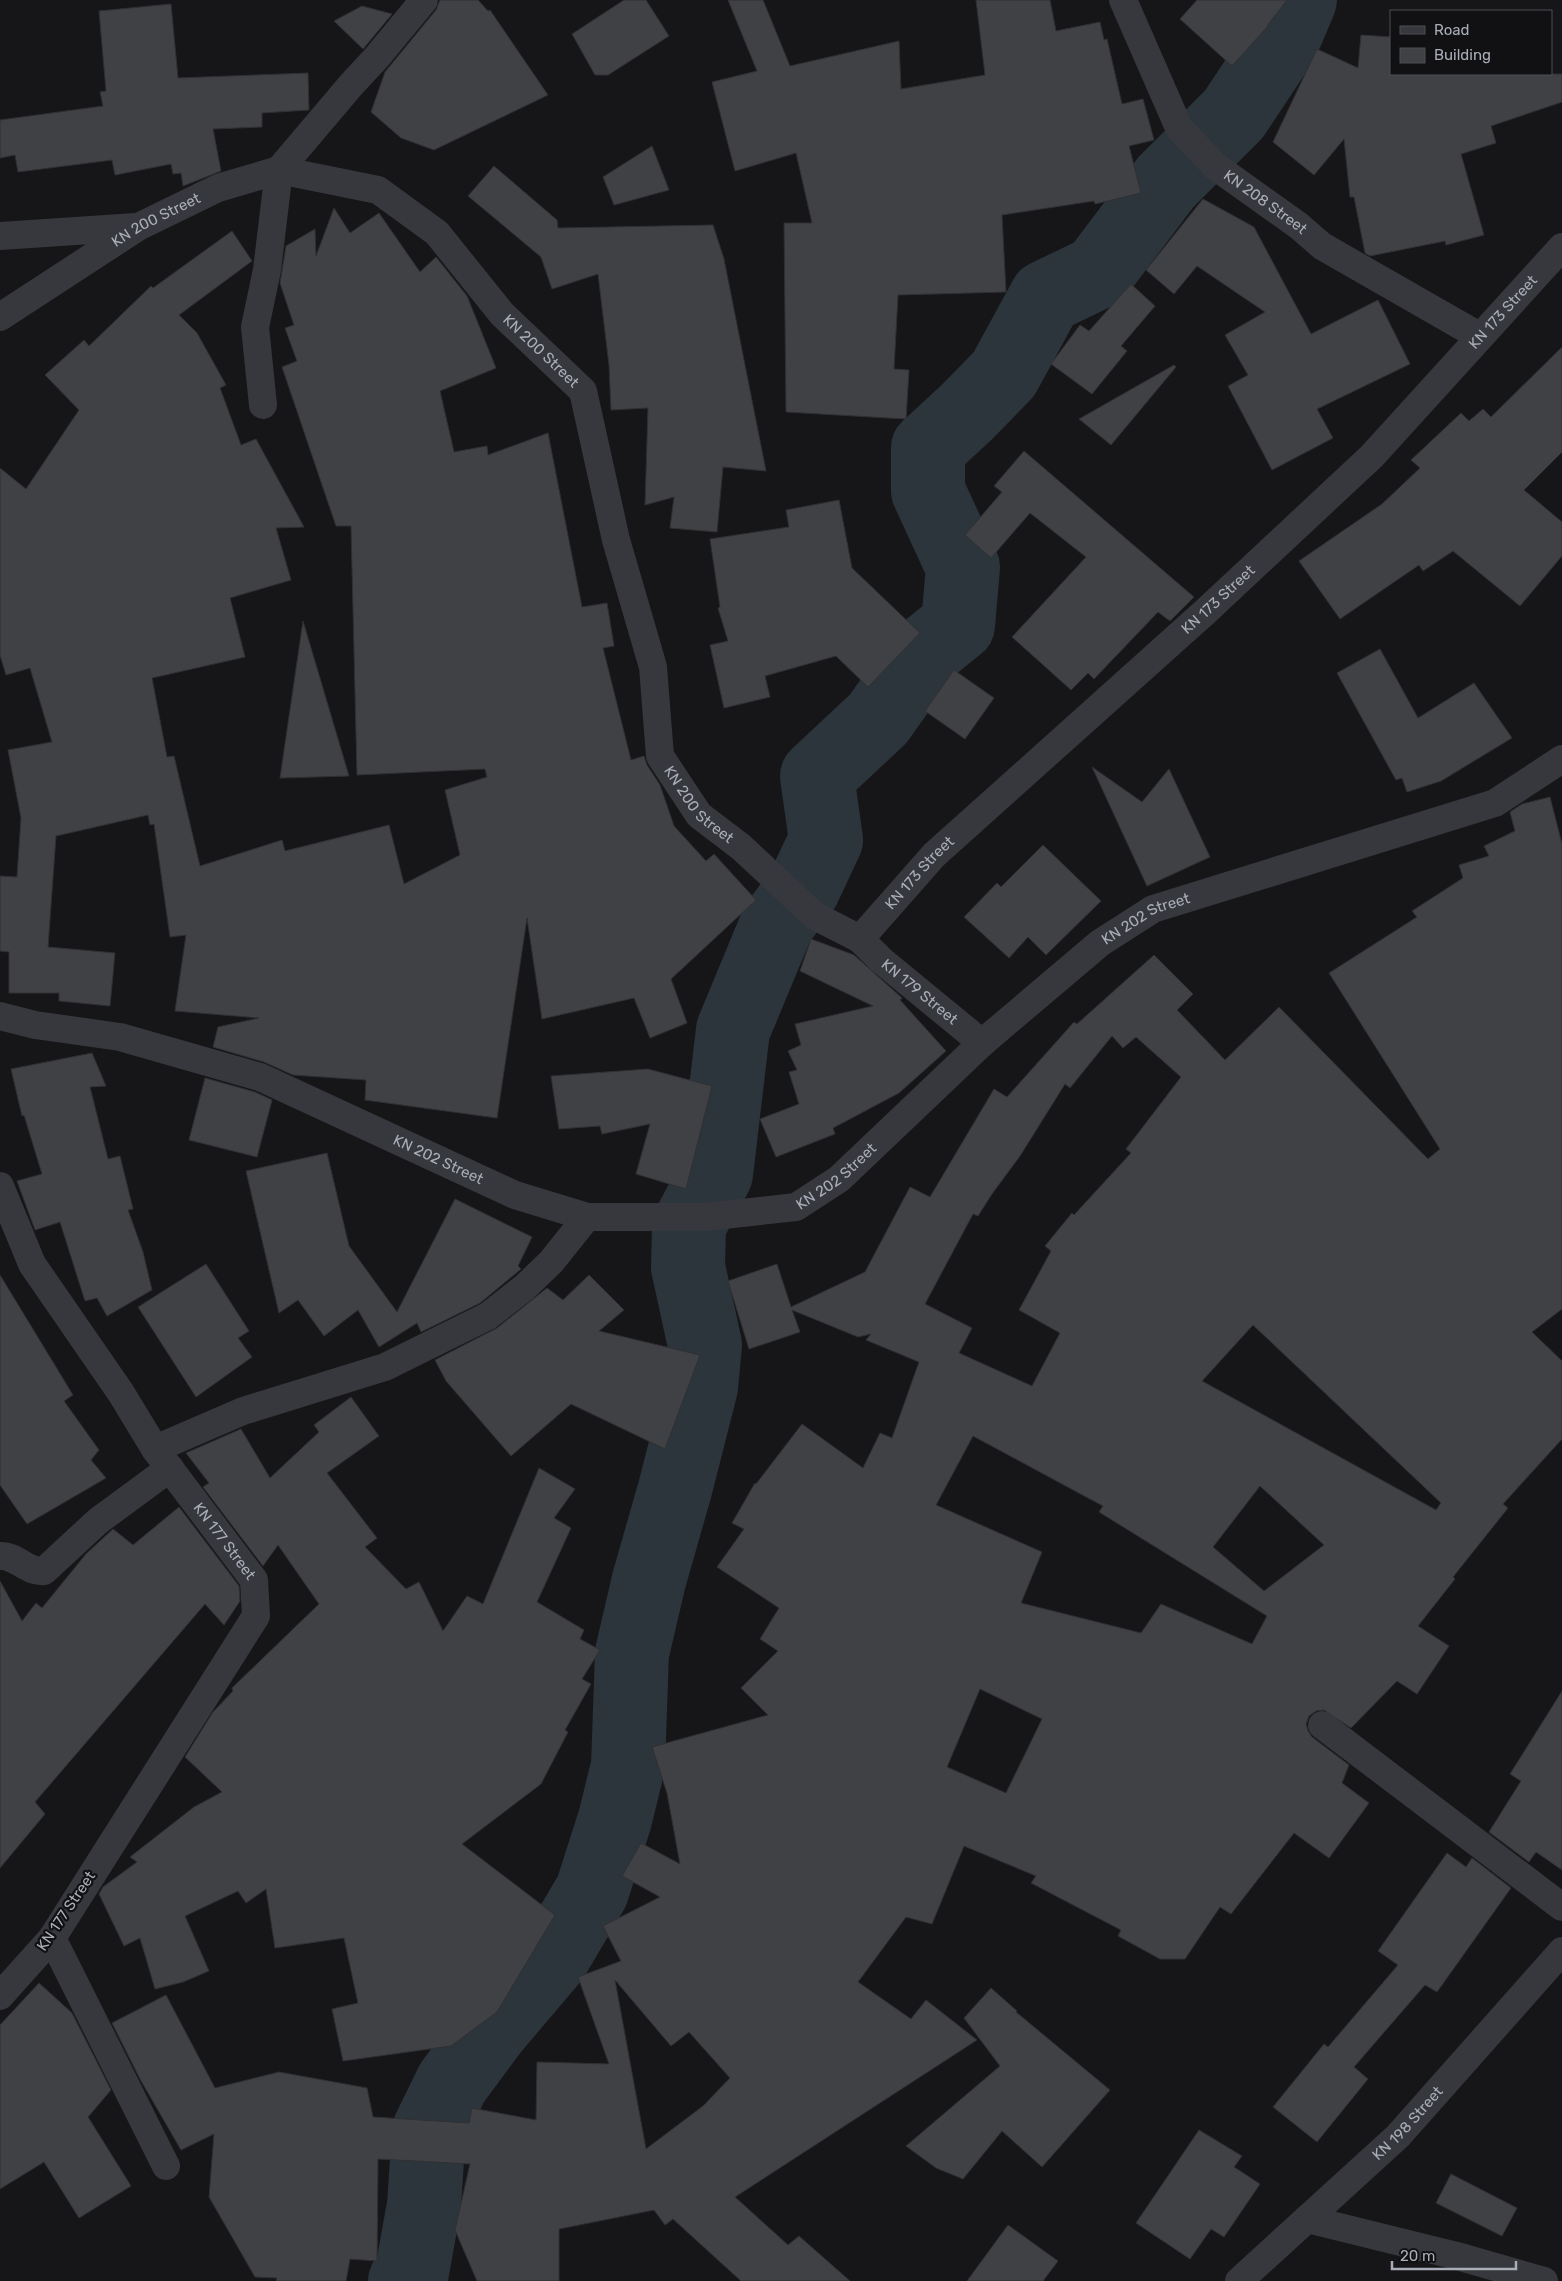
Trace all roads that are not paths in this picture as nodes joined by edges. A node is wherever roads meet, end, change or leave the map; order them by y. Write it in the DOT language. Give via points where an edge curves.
graph roads {
  1 [pos="424,0"];
  2 [pos="1123,0"];
  3 [pos="279,170"];
  4 [pos="138,227"];
  5 [pos="0,236"];
  6 [pos="1562,247"];
  7 [pos="0,317"];
  8 [pos="1479,336"];
  9 [pos="264,405"];
  10 [pos="1562,759"];
  11 [pos="860,939"];
  12 [pos="0,1016"];
  13 [pos="982,1043"];
  14 [pos="0,1186"];
  15 [pos="587,1217"];
  16 [pos="162,1458"];
  17 [pos="0,1556"];
  18 [pos="1322,1725"];
  19 [pos="1562,1907"];
  20 [pos="52,1938"];
  21 [pos="1562,1951"];
  22 [pos="0,1996"];
  23 [pos="166,2166"];
  24 [pos="1307,2219"];
  25 [pos="1239,2281"];
  26 [pos="1544,2281"];
  1 -- 3 [label="street"];
  2 -- 8 [label="street, KN 208 Street" via="1179,128 1216,166 1322,246"];
  3 -- 4 [label="street, KN 200 Street" via="218,188"];
  3 -- 9 [label="street" via="267,270 255,327"];
  3 -- 11 [label="street, KN 200 Street" via="378,190 437,233 502,314 583,391 616,540 653,667 660,756 699,815 741,847 815,916"];
  4 -- 5 [label="street"];
  4 -- 7 [label="street, KN 200 Street"];
  6 -- 8 [label="street, KN 173 Street"];
  8 -- 11 [label="street, KN 173 Street" via="1372,456 1205,612 934,854"];
  10 -- 13 [label="street, KN 202 Street" via="1495,803 1153,909 1100,944"];
  11 -- 13 [label="street, KN 179 Street"];
  12 -- 15 [label="street, KN 202 Street" via="35,1025 120,1037 260,1077 515,1195"];
  13 -- 15 [label="street, KN 202 Street" via="839,1179 796,1208 706,1217"];
  14 -- 16 [label="street, KN 177 Street" via="32,1264"];
  15 -- 16 [label="street" via="551,1262 488,1316 385,1367 243,1411"];
  16 -- 17 [label="street" via="44,1571 36,1572 7,1556"];
  16 -- 20 [label="street, KN 177 Street" via="254,1580 256,1616"];
  18 -- 19 [label="street"];
  20 -- 22 [label="street, KN 177 Street"];
  20 -- 23 [label="street"];
  21 -- 24 [label="street, KN 198 Street" via="1398,2136"];
  24 -- 25 [label="street, KN 198 Street"];
  24 -- 26 [label="street"];
}
